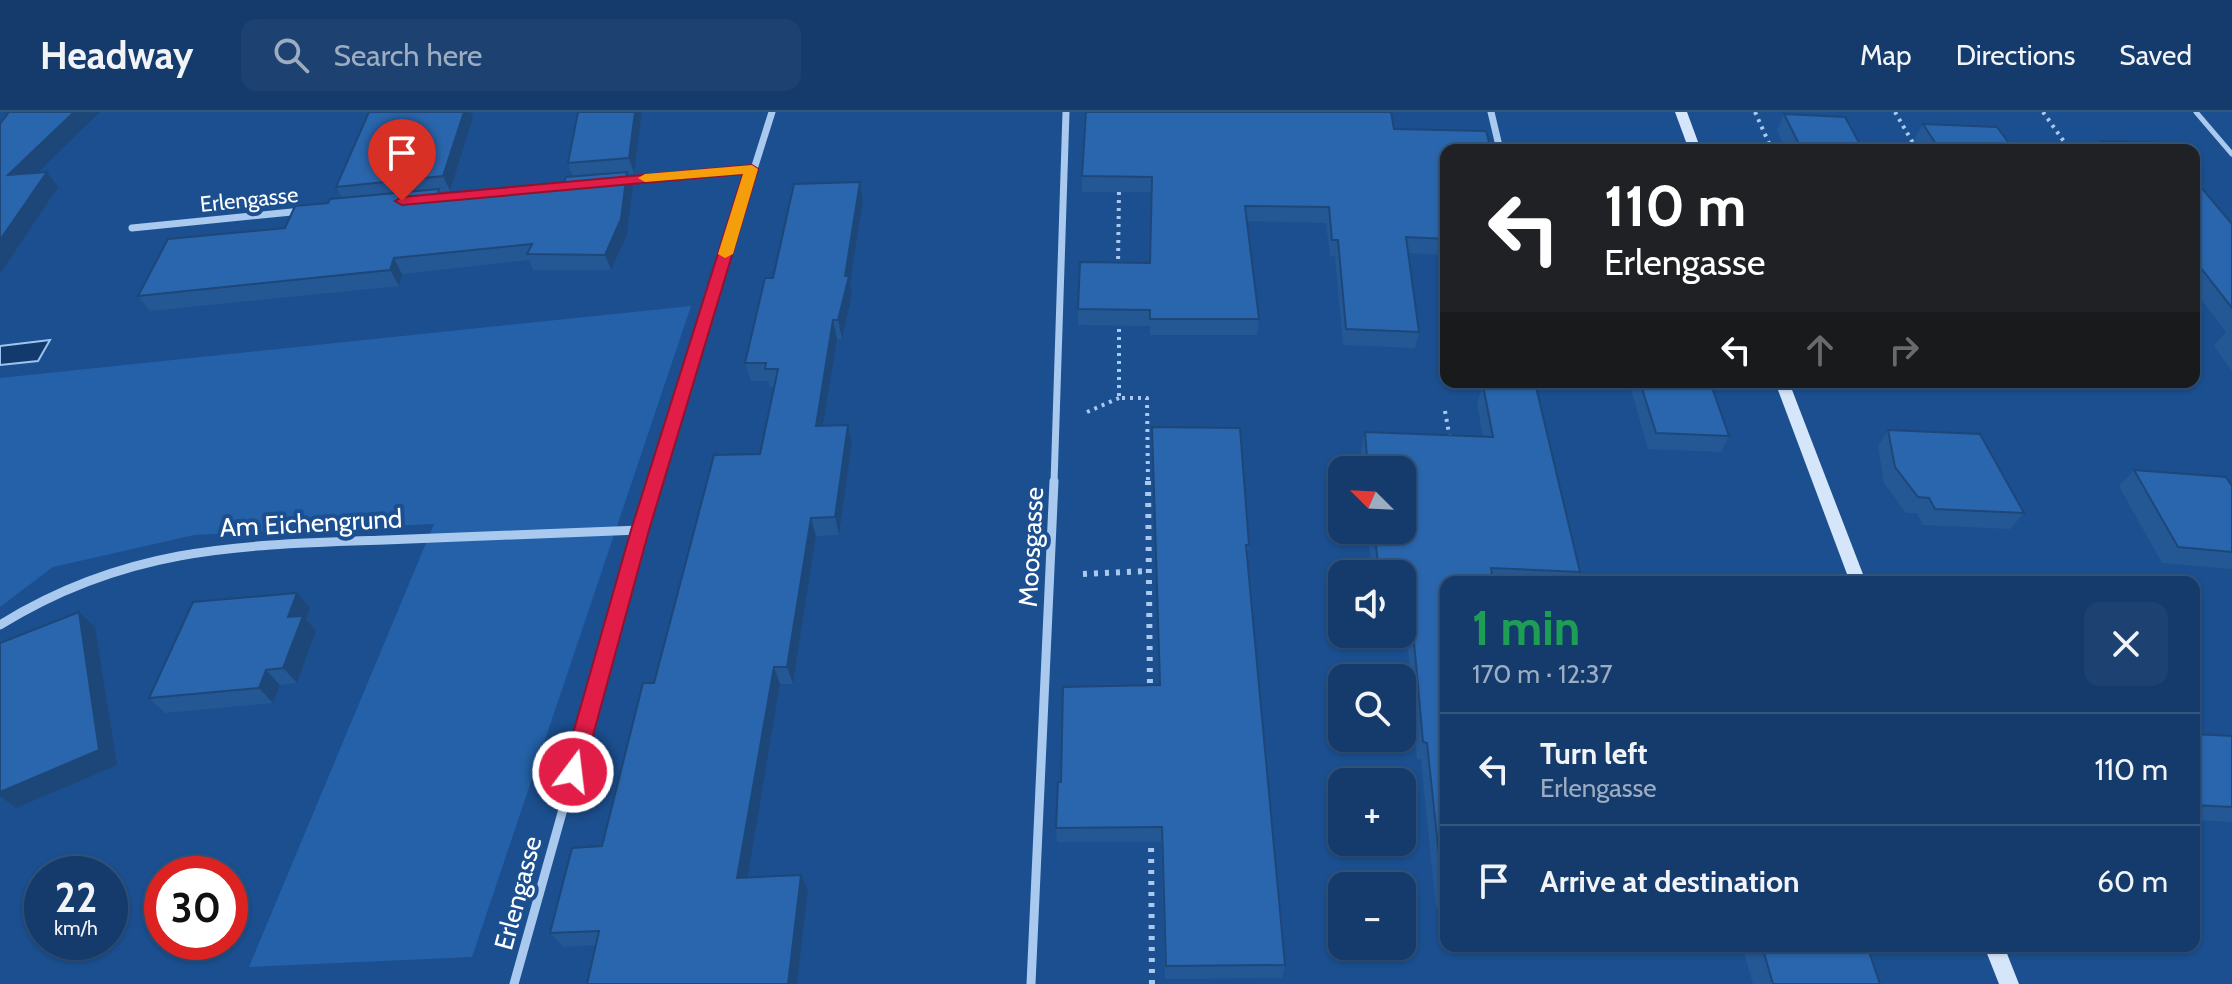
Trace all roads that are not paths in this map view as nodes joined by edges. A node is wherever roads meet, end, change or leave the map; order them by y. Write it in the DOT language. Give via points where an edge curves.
graph roads {
  1 [pos="772,112"];
  2 [pos="1066,112"];
  3 [pos="1491,112"];
  4 [pos="1681,112"];
  5 [pos="2196,112"];
  6 [pos="1499,144"];
  7 [pos="1693,144"];
  8 [pos="2232,154"];
  9 [pos="752,169"];
  10 [pos="605,181"];
  11 [pos="311,210"];
  12 [pos="132,228"];
  13 [pos="1784,388"];
  14 [pos="640,530"];
  15 [pos="1856,576"];
  16 [pos="0,625"];
  17 [pos="1996,952"];
  18 [pos="514,984"];
  19 [pos="1031,984"];
  20 [pos="2009,984"];
  1 -- 9 [label="street, Erlengasse"];
  2 -- 19 [label="street, Moosgasse"];
  3 -- 6 [label="street"];
  4 -- 7 [label="main road"];
  5 -- 8 [label="lane"];
  9 -- 10 [label="street"];
  9 -- 14 [label="street, Erlengasse"];
  11 -- 12 [label="street, Erlengasse"];
  13 -- 15 [label="main road"];
  14 -- 16 [label="street, Am Eichengrund" via="190,551 95,575"];
  14 -- 18 [label="street, Erlengasse"];
  17 -- 20 [label="main road"];
}
